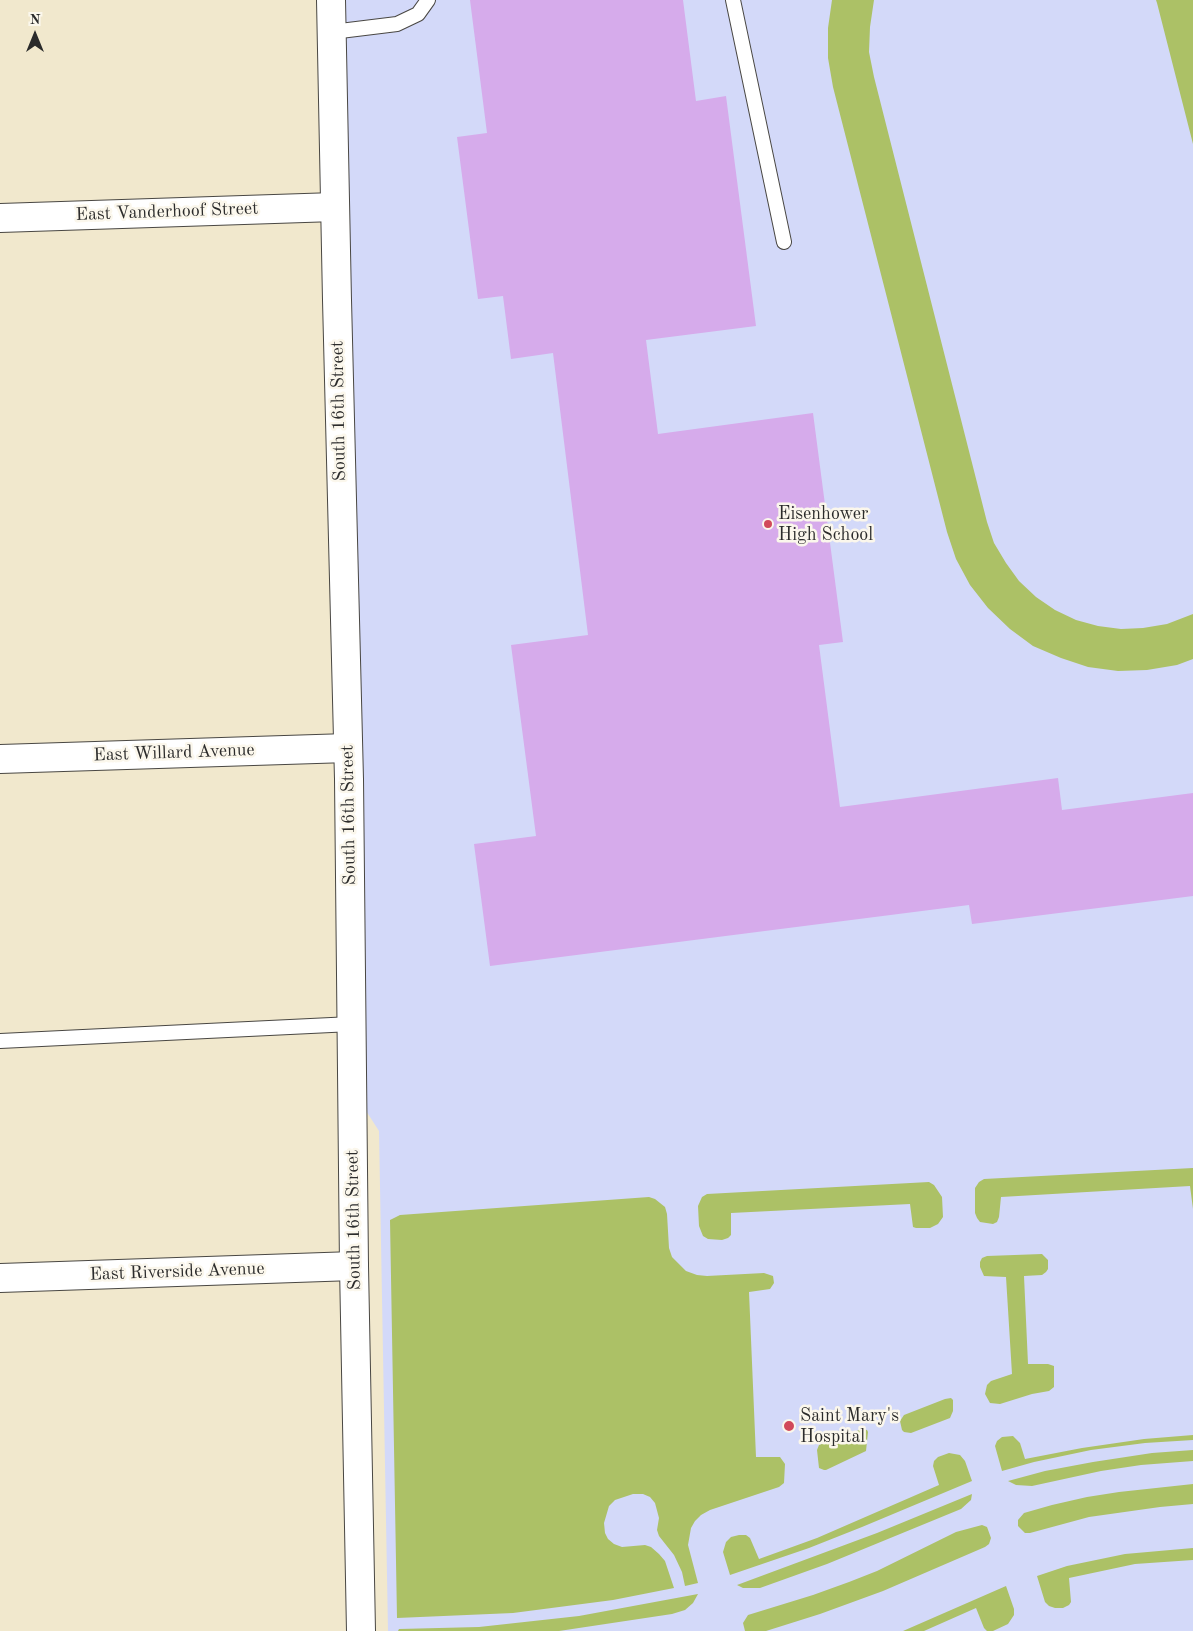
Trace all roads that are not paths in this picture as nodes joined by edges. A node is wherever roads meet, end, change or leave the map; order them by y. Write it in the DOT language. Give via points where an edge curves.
graph roads {
  1 [pos="331,0"];
  2 [pos="428,0"];
  3 [pos="733,0"];
  4 [pos="332,32"];
  5 [pos="335,207"];
  6 [pos="0,218"];
  7 [pos="784,242"];
  8 [pos="348,748"];
  9 [pos="0,759"];
  10 [pos="352,1024"];
  11 [pos="0,1041"];
  12 [pos="354,1266"];
  13 [pos="0,1278"];
  14 [pos="361,1631"];
  1 -- 4 [label="street, South 16th Street"];
  2 -- 4 [label="lane" via="418,14 397,24"];
  3 -- 7 [label="lane"];
  4 -- 5 [label="street, South 16th Street"];
  5 -- 6 [label="street, East Vanderhoof Street"];
  5 -- 8 [label="street, South 16th Street"];
  8 -- 9 [label="street, East Willard Avenue"];
  8 -- 10 [label="street, South 16th Street"];
  10 -- 11 [label="lane"];
  10 -- 12 [label="street, South 16th Street"];
  12 -- 13 [label="street, East Riverside Avenue"];
  12 -- 14 [label="street, South 16th Street"];
}
